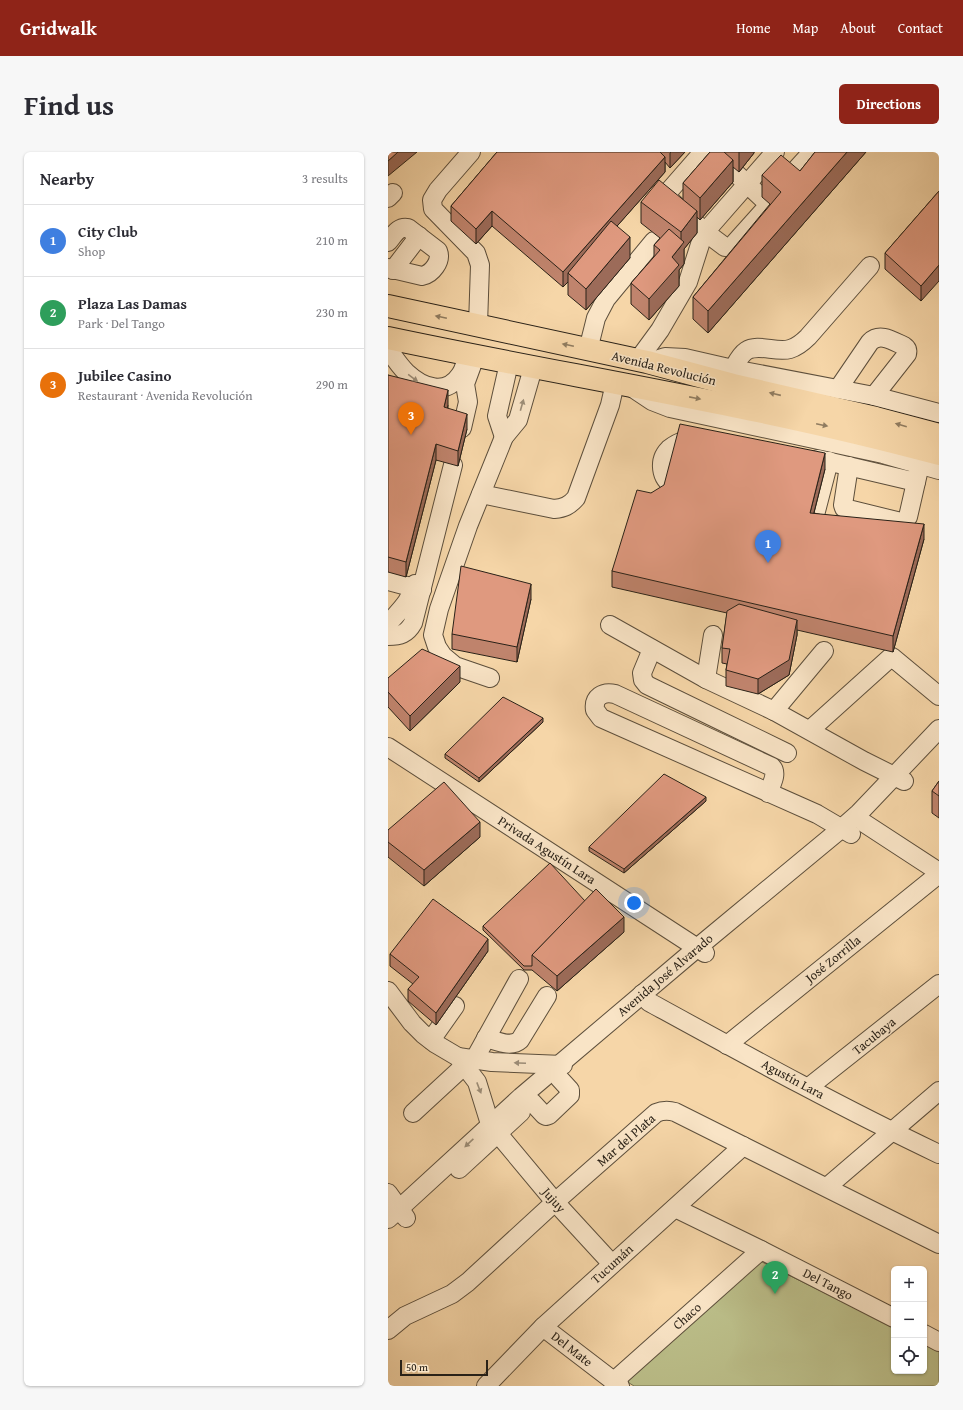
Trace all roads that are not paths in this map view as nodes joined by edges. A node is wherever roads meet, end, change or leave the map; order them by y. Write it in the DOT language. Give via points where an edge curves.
graph roads {
  1 [pos="471,152"];
  2 [pos="704,152"];
  3 [pos="713,152"];
  4 [pos="812,152"];
  5 [pos="769,154"];
  6 [pos="746,184"];
  7 [pos="705,232"];
  8 [pos="419,236"];
  9 [pos="654,241"];
  10 [pos="388,242"];
  11 [pos="870,266"];
  12 [pos="391,269"];
  13 [pos="388,306"];
  14 [pos="478,326"];
  15 [pos="388,338"];
  16 [pos="388,349"];
  17 [pos="588,350"];
  18 [pos="472,356"];
  19 [pos="642,361"];
  20 [pos="509,363"];
  21 [pos="532,368"];
  22 [pos="733,369"];
  23 [pos="451,385"];
  24 [pos="622,385"];
  25 [pos="838,389"];
  26 [pos="874,396"];
  27 [pos="670,408"];
  28 [pos="939,413"];
  29 [pos="758,427"];
  30 [pos="939,435"];
  31 [pos="504,437"];
  32 [pos="754,446"];
  33 [pos="939,454"];
  34 [pos="829,462"];
  35 [pos="450,464"];
  36 [pos="849,466"];
  37 [pos="939,470"];
  38 [pos="918,473"];
  39 [pos="697,486"];
  40 [pos="481,494"];
  41 [pos="402,587"];
  42 [pos="388,624"];
  43 [pos="610,625"];
  44 [pos="713,635"];
  45 [pos="388,636"];
  46 [pos="652,649"];
  47 [pos="824,651"];
  48 [pos="490,678"];
  49 [pos="706,679"];
  50 [pos="939,696"];
  51 [pos="774,711"];
  52 [pos="939,729"];
  53 [pos="810,730"];
  54 [pos="939,745"];
  55 [pos="388,747"];
  56 [pos="787,753"];
  57 [pos="899,779"];
  58 [pos="768,793"];
  59 [pos="853,828"];
  60 [pos="939,873"];
  61 [pos="701,950"];
  62 [pos="519,979"];
  63 [pos="939,984"];
  64 [pos="388,991"];
  65 [pos="548,996"];
  66 [pos="645,998"];
  67 [pos="455,1006"];
  68 [pos="486,1038"];
  69 [pos="431,1040"];
  70 [pos="727,1045"];
  71 [pos="466,1061"];
  72 [pos="563,1070"];
  73 [pos="809,1087"];
  74 [pos="939,1091"];
  75 [pos="413,1113"];
  76 [pos="494,1129"];
  77 [pos="891,1131"];
  78 [pos="743,1146"];
  79 [pos="939,1154"];
  80 [pos="827,1187"];
  81 [pos="388,1192"];
  82 [pos="555,1202"];
  83 [pos="675,1208"];
  84 [pos="398,1215"];
  85 [pos="388,1232"];
  86 [pos="939,1244"];
  87 [pos="761,1250"];
  88 [pos="612,1264"];
  89 [pos="891,1316"];
  90 [pos="543,1327"];
  91 [pos="388,1330"];
  92 [pos="927,1336"];
  93 [pos="939,1342"];
  94 [pos="616,1384"];
  95 [pos="486,1386"];
  1 -- 14 [label="street" via="432,200 433,209 476,253 480,265"];
  2 -- 7 [label="street" via="668,194 668,198"];
  3 -- 6 [label="street"];
  4 -- 5 [label="street" via="790,174 786,173"];
  5 -- 6 [label="street"];
  6 -- 7 [label="street"];
  6 -- 7 [label="street" via="764,199 767,207 732,246 725,247"];
  7 -- 19 [label="street" via="688,282"];
  8 -- 10 [label="street" via="403,227"];
  8 -- 12 [label="street"];
  8 -- 12 [label="street" via="440,255 431,272 422,276"];
  9 -- 17 [label="street" via="606,299 596,318"];
  11 -- 22 [label="street" via="808,337 797,346 780,350 749,349 742,354"];
  14 -- 13 [label="main road, Avenida Revolución, one-way"];
  17 -- 14 [label="main road, Avenida Revolución, one-way"];
  15 -- 18 [label="main road, Avenida Revolución"];
  16 -- 23 [label="street, one-way" via="406,372 420,383 434,388"];
  17 -- 19 [label="main road, Avenida Revolución"];
  18 -- 20 [label="main road, Avenida Revolución"];
  18 -- 23 [label="street" via="461,375"];
  18 -- 23 [label="street" via="465,384 468,402 460,427 461,400"];
  19 -- 22 [label="street" via="665,357 685,358"];
  30 -- 19 [label="main road, Avenida Revolución, one-way"];
  20 -- 21 [label="main road, Avenida Revolución"];
  20 -- 31 [label="street" via="497,416"];
  21 -- 24 [label="main road, Avenida Revolución"];
  31 -- 21 [label="street, one-way" via="518,420"];
  22 -- 25 [label="street"];
  24 -- 27 [label="street"];
  24 -- 33 [label="main road, Avenida Revolución, one-way" via="727,404 868,435"];
  24 -- 40 [label="street" via="610,405 576,498 571,504 554,509"];
  25 -- 26 [label="street"];
  25 -- 26 [label="street" via="870,342 881,337 904,346 908,351"];
  26 -- 28 [label="street"];
  27 -- 29 [label="street"];
  27 -- 39 [label="street, bridge" via="697,443 674,445 669,449 662,462 663,472 668,482 675,487 687,490"];
  29 -- 32 [label="street"];
  29 -- 38 [label="street" via="883,454"];
  31 -- 40 [label="street"];
  34 -- 34 [label="street" via="816,515 812,516 787,501 807,503 812,498 817,472 804,462"];
  34 -- 36 [label="street"];
  35 -- 41 [label="street"];
  36 -- 38 [label="street"];
  36 -- 38 [label="street" via="843,505 845,509 901,522 908,517"];
  37 -- 38 [label="street"];
  40 -- 48 [label="street" via="439,609 433,635 443,656 455,666"];
  41 -- 42 [label="street" via="406,604"];
  41 -- 45 [label="street" via="413,623 403,634"];
  43 -- 46 [label="street"];
  44 -- 49 [label="street"];
  46 -- 49 [label="street"];
  46 -- 56 [label="street" via="642,674 647,684"];
  47 -- 51 [label="street"];
  49 -- 51 [label="street"];
  50 -- 53 [label="street" via="890,657"];
  51 -- 53 [label="street"];
  52 -- 57 [label="street, Avenida José Alvarado"];
  53 -- 57 [label="street"];
  54 -- 57 [label="street, Avenida José Alvarado"];
  55 -- 61 [label="street, Privada Agustín Lara"];
  57 -- 59 [label="street, Avenida José Alvarado"];
  58 -- 58 [label="street" via="602,718 594,710 595,701 606,692 615,694 772,767 775,772"];
  58 -- 59 [label="street"];
  59 -- 60 [label="street"];
  59 -- 61 [label="street, Avenida José Alvarado"];
  60 -- 70 [label="street, José Zorrilla"];
  61 -- 66 [label="street, Avenida José Alvarado"];
  62 -- 68 [label="street"];
  63 -- 73 [label="street, Tacubaya"];
  64 -- 69 [label="street" via="412,1023"];
  65 -- 68 [label="street" via="516,1043"];
  66 -- 70 [label="street, Agustín Lara"];
  66 -- 72 [label="street, Avenida José Alvarado"];
  67 -- 69 [label="street"];
  68 -- 71 [label="street"];
  69 -- 71 [label="street"];
  70 -- 73 [label="street, Agustín Lara"];
  72 -- 71 [label="street, one-way"];
  71 -- 75 [label="street"];
  71 -- 76 [label="street, one-way" via="477,1082"];
  72 -- 76 [label="street, Avenida José Alvarado"];
  72 -- 76 [label="street, Avenida José Alvarado" via="532,1102"];
  73 -- 77 [label="street, Agustín Lara"];
  74 -- 77 [label="street"];
  76 -- 82 [label="street, Jujuy"];
  76 -- 84 [label="street, Avenida José Alvarado"];
  77 -- 79 [label="street, Agustín Lara"];
  77 -- 80 [label="street"];
  78 -- 80 [label="street, Mar del Plata"];
  78 -- 82 [label="street, Mar del Plata" via="676,1112 662,1110"];
  78 -- 83 [label="street, Tucumán"];
  80 -- 86 [label="street, Mar del Plata"];
  81 -- 84 [label="street"];
  82 -- 88 [label="street, Jujuy"];
  82 -- 91 [label="street, Mar del Plata" via="468,1282 452,1294 405,1316"];
  83 -- 87 [label="street, Del Tango"];
  83 -- 88 [label="street, Tucumán"];
  84 -- 85 [label="street, Avenida José Alvarado"];
  87 -- 89 [label="street, Del Tango"];
  87 -- 94 [label="street, Chaco"];
  88 -- 90 [label="street, Tucumán"];
  90 -- 94 [label="street, Del Mate"];
  90 -- 95 [label="street, Tucumán"];
  92 -- 93 [label="street"];
}
